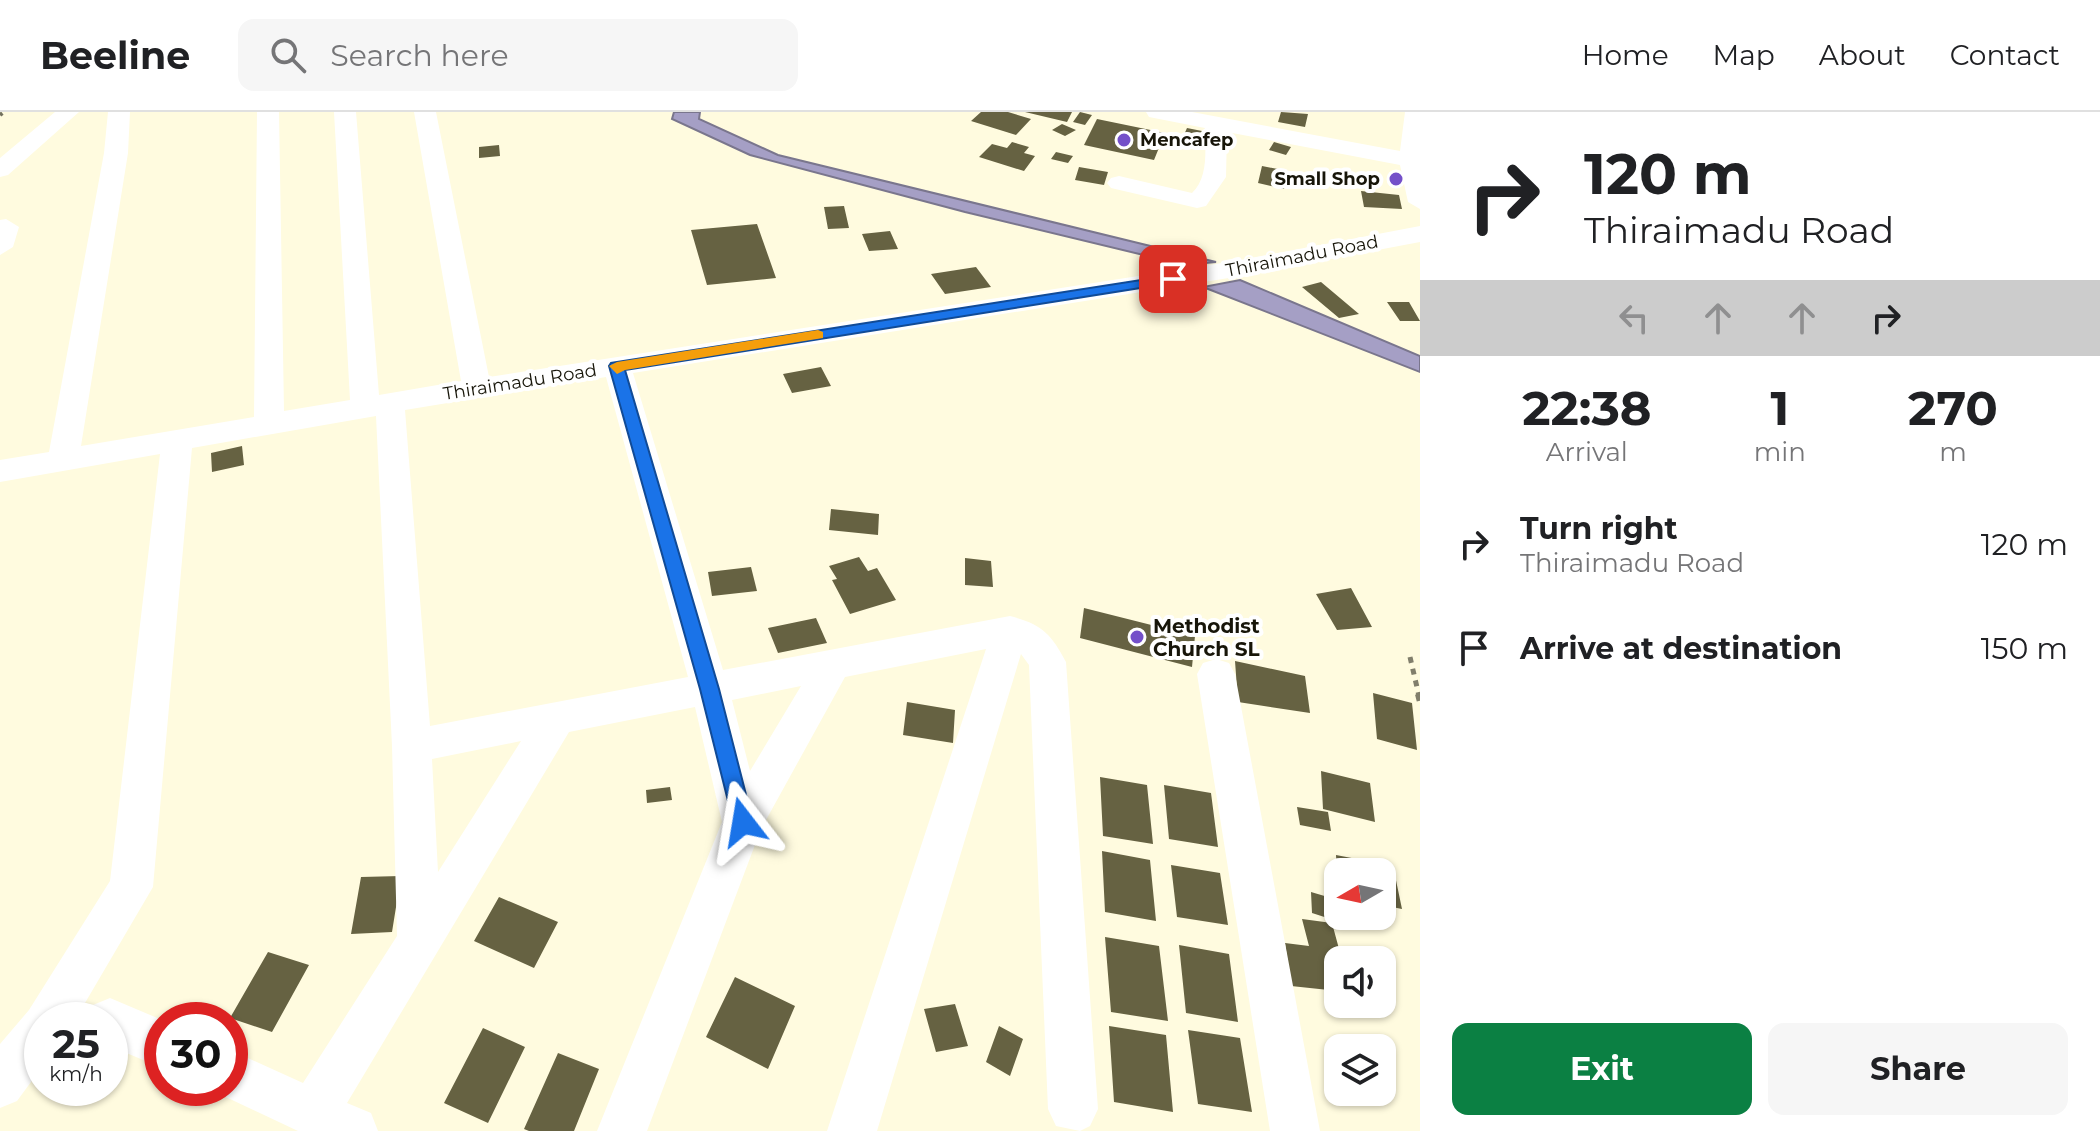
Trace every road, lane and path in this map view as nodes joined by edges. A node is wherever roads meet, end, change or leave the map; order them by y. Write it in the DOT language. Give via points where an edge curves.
graph roads {
  1 [pos="68,112"];
  2 [pos="119,112"];
  3 [pos="268,112"];
  4 [pos="345,112"];
  5 [pos="425,112"];
  6 [pos="1157,112"];
  7 [pos="1416,112"];
  8 [pos="1216,126"];
  9 [pos="1411,160"];
  10 [pos="0,170"];
  11 [pos="1119,183"];
  12 [pos="1420,202"];
  13 [pos="0,228"];
  14 [pos="1420,234"];
  15 [pos="0,247"];
  16 [pos="617,366"];
  17 [pos="477,388"];
  18 [pos="378,406"];
  19 [pos="269,423"];
  20 [pos="177,439"];
  21 [pos="63,461"];
  22 [pos="0,471"];
  23 [pos="1010,630"];
  24 [pos="1410,657"];
  25 [pos="833,664"];
  26 [pos="1216,674"];
  27 [pos="710,689"];
  28 [pos="1420,702"];
  29 [pos="557,718"];
  30 [pos="412,746"];
  31 [pos="743,822"];
  32 [pos="419,936"];
  33 [pos="59,1002"];
  34 [pos="24,1051"];
  35 [pos="248,1082"];
  36 [pos="0,1084"];
  37 [pos="1073,1109"];
  38 [pos="334,1121"];
  39 [pos="622,1131"];
  40 [pos="852,1131"];
  41 [pos="1295,1131"];
  1 -- 10 [label="street"];
  2 -- 21 [label="street"];
  3 -- 19 [label="street"];
  4 -- 18 [label="street"];
  5 -- 17 [label="street"];
  6 -- 8 [label="street"];
  7 -- 9 [label="street"];
  8 -- 9 [label="street"];
  8 -- 11 [label="street" via="1217,170 1211,192 1197,201"];
  9 -- 12 [label="street"];
  13 -- 15 [label="street" via="6,227"];
  14 -- 16 [label="street, Thiraimadu Road" via="1235,269"];
  16 -- 17 [label="street, Thiraimadu Road"];
  16 -- 27 [label="street"];
  17 -- 18 [label="street, Thiraimadu Road"];
  18 -- 19 [label="street, Thiraimadu Road"];
  18 -- 30 [label="street"];
  19 -- 20 [label="street, Thiraimadu Road"];
  20 -- 21 [label="street, Thiraimadu Road"];
  20 -- 33 [label="street" via="131,887"];
  21 -- 22 [label="street, Thiraimadu Road"];
  23 -- 25 [label="street"];
  23 -- 37 [label="street" via="1027,635 1047,662"];
  23 -- 40 [label="street"];
  24 -- 28 [label="path"];
  25 -- 27 [label="street"];
  25 -- 31 [label="street"];
  26 -- 41 [label="street"];
  27 -- 29 [label="street"];
  27 -- 31 [label="street"];
  29 -- 30 [label="street"];
  29 -- 32 [label="street"];
  30 -- 32 [label="street"];
  31 -- 39 [label="street"];
  32 -- 38 [label="street"];
  34 -- 36 [label="street"];
  35 -- 38 [label="street"];
}
